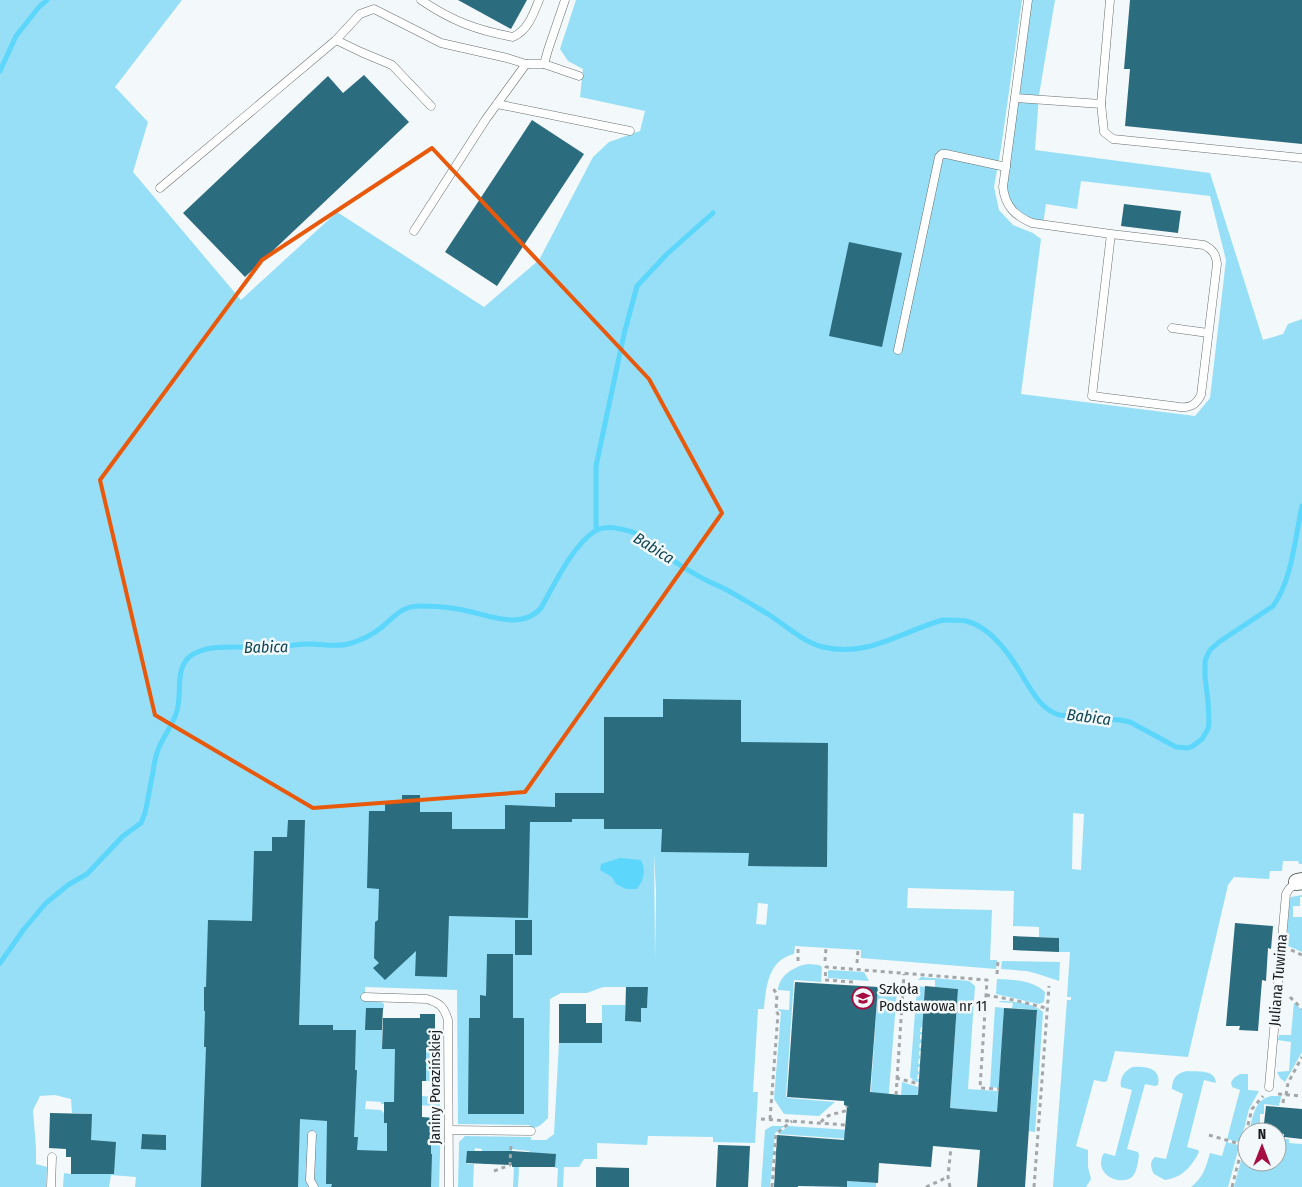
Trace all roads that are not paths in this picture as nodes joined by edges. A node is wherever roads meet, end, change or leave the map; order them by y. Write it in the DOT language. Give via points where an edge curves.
graph roads {
  1 [pos="421,0"];
  2 [pos="539,0"];
  3 [pos="565,0"];
  4 [pos="1028,0"];
  5 [pos="1110,0"];
  6 [pos="336,40"];
  7 [pos="526,64"];
  8 [pos="544,64"];
  9 [pos="579,76"];
  10 [pos="1015,98"];
  11 [pos="496,104"];
  12 [pos="1101,104"];
  13 [pos="431,106"];
  14 [pos="630,131"];
  15 [pos="1302,158"];
  16 [pos="1006,167"];
  17 [pos="160,188"];
  18 [pos="414,231"];
  19 [pos="1112,234"];
  20 [pos="1172,328"];
  21 [pos="1208,333"];
  22 [pos="898,350"];
  23 [pos="1300,882"];
  24 [pos="365,997"];
  25 [pos="1267,1090"];
  26 [pos="449,1130"];
  27 [pos="531,1131"];
  28 [pos="312,1135"];
  29 [pos="52,1156"];
  30 [pos="51,1187"];
  31 [pos="314,1187"];
  32 [pos="449,1187"];
  1 -- 2 [label="lane" via="461,23 512,37 529,23"];
  3 -- 8 [label="lane"];
  4 -- 10 [label="lane"];
  5 -- 12 [label="lane"];
  6 -- 7 [label="lane" via="360,14 374,10 441,43"];
  6 -- 13 [label="lane" via="392,65"];
  6 -- 17 [label="lane"];
  7 -- 8 [label="lane"];
  7 -- 11 [label="lane"];
  8 -- 9 [label="lane"];
  10 -- 12 [label="lane"];
  10 -- 16 [label="lane"];
  11 -- 14 [label="lane"];
  11 -- 18 [label="lane"];
  12 -- 15 [label="lane" via="1104,132 1113,139"];
  16 -- 19 [label="lane" via="1004,198 1014,213 1023,219"];
  16 -- 22 [label="lane" via="946,154 939,157"];
  19 -- 21 [label="lane" via="1204,245 1212,249 1217,264"];
  19 -- 21 [label="lane" via="1092,396 1180,407 1193,405 1200,395"];
  20 -- 21 [label="lane"];
  23 -- 25 [label="lane, Juliana Tuwima" via="1286,894"];
  24 -- 26 [label="lane, Janiny Porazińskiej" via="427,999 446,1013"];
  26 -- 27 [label="lane"];
  26 -- 32 [label="lane, Janiny Porazińskiej"];
  28 -- 31 [label="lane" via="310,1180"];
  29 -- 30 [label="lane"];
}
